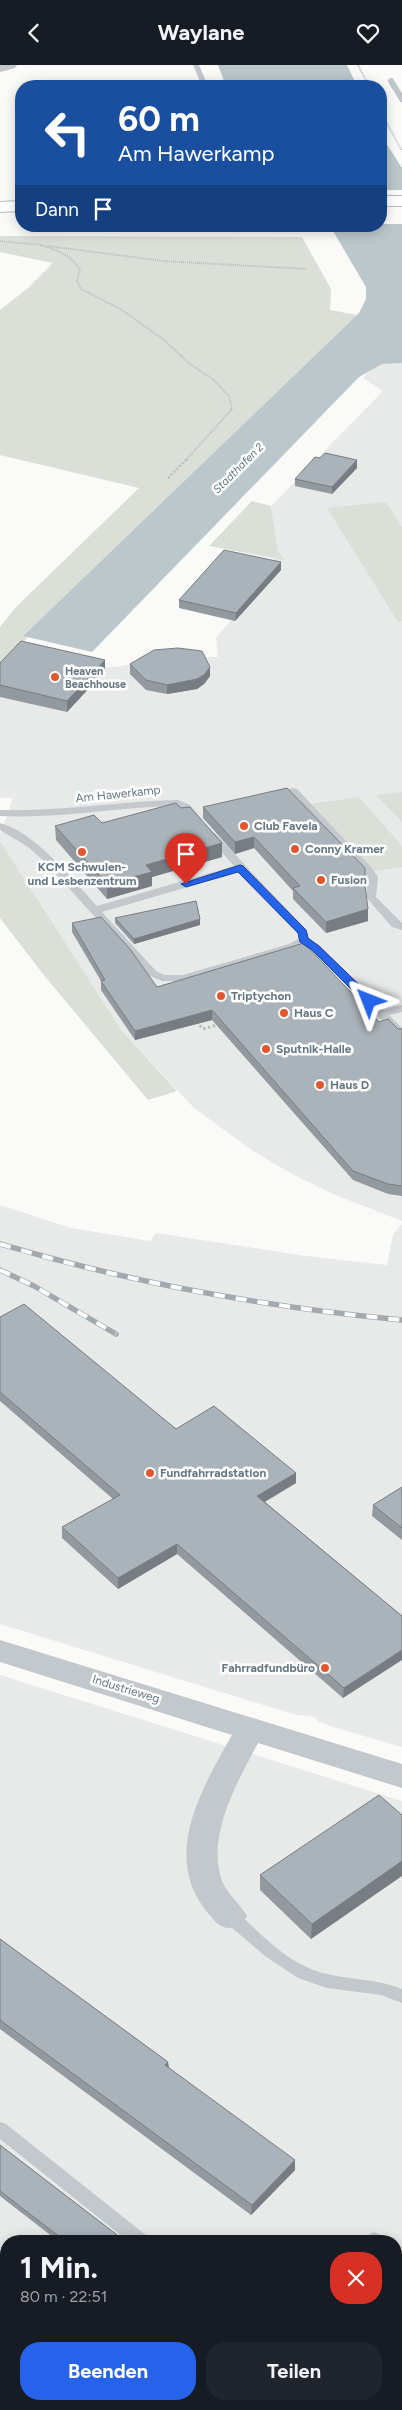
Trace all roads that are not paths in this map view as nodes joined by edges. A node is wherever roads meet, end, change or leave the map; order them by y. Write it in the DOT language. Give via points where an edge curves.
graph roads {
  1 [pos="10,65"];
  2 [pos="196,65"];
  3 [pos="0,68"];
  4 [pos="202,80"];
  5 [pos="387,201"];
  6 [pos="402,201"];
  7 [pos="0,207"];
  8 [pos="15,207"];
  9 [pos="387,214"];
  10 [pos="402,214"];
  11 [pos="15,219"];
  12 [pos="0,220"];
  13 [pos="266,796"];
  14 [pos="0,813"];
  15 [pos="0,826"];
  16 [pos="240,868"];
  17 [pos="96,910"];
  18 [pos="402,927"];
  19 [pos="304,940"];
  20 [pos="402,1008"];
  21 [pos="382,1014"];
  22 [pos="402,1035"];
  23 [pos="0,1651"];
  24 [pos="251,1729"];
  25 [pos="402,1776"];
  26 [pos="230,1916"];
  27 [pos="402,1996"];
  28 [pos="0,2129"];
  29 [pos="133,2235"];
  1 -- 3 [label="street"];
  2 -- 4 [label="lane"];
  5 -- 6 [label="main road"];
  7 -- 8 [label="main road"];
  9 -- 10 [label="main road"];
  11 -- 12 [label="main road"];
  13 -- 18 [label="lane" via="293,791 368,871 372,877 371,897 396,925"];
  14 -- 16 [label="lane, Am Hawerkamp" via="54,814 178,803 195,812"];
  15 -- 17 [label="lane" via="32,845"];
  16 -- 17 [label="lane"];
  16 -- 19 [label="lane, Am Hawerkamp" via="302,933"];
  17 -- 19 [label="lane" via="152,973 162,978 184,978"];
  19 -- 21 [label="lane, Am Hawerkamp"];
  20 -- 21 [label="lane"];
  21 -- 22 [label="lane, Am Hawerkamp"];
  23 -- 24 [label="street, Industrieweg"];
  24 -- 25 [label="street, Industrieweg"];
  24 -- 26 [label="street" via="213,1802 202,1846 206,1883"];
  26 -- 27 [label="lane" via="279,1958 316,1979 389,1989"];
  28 -- 29 [label="lane"];
}
